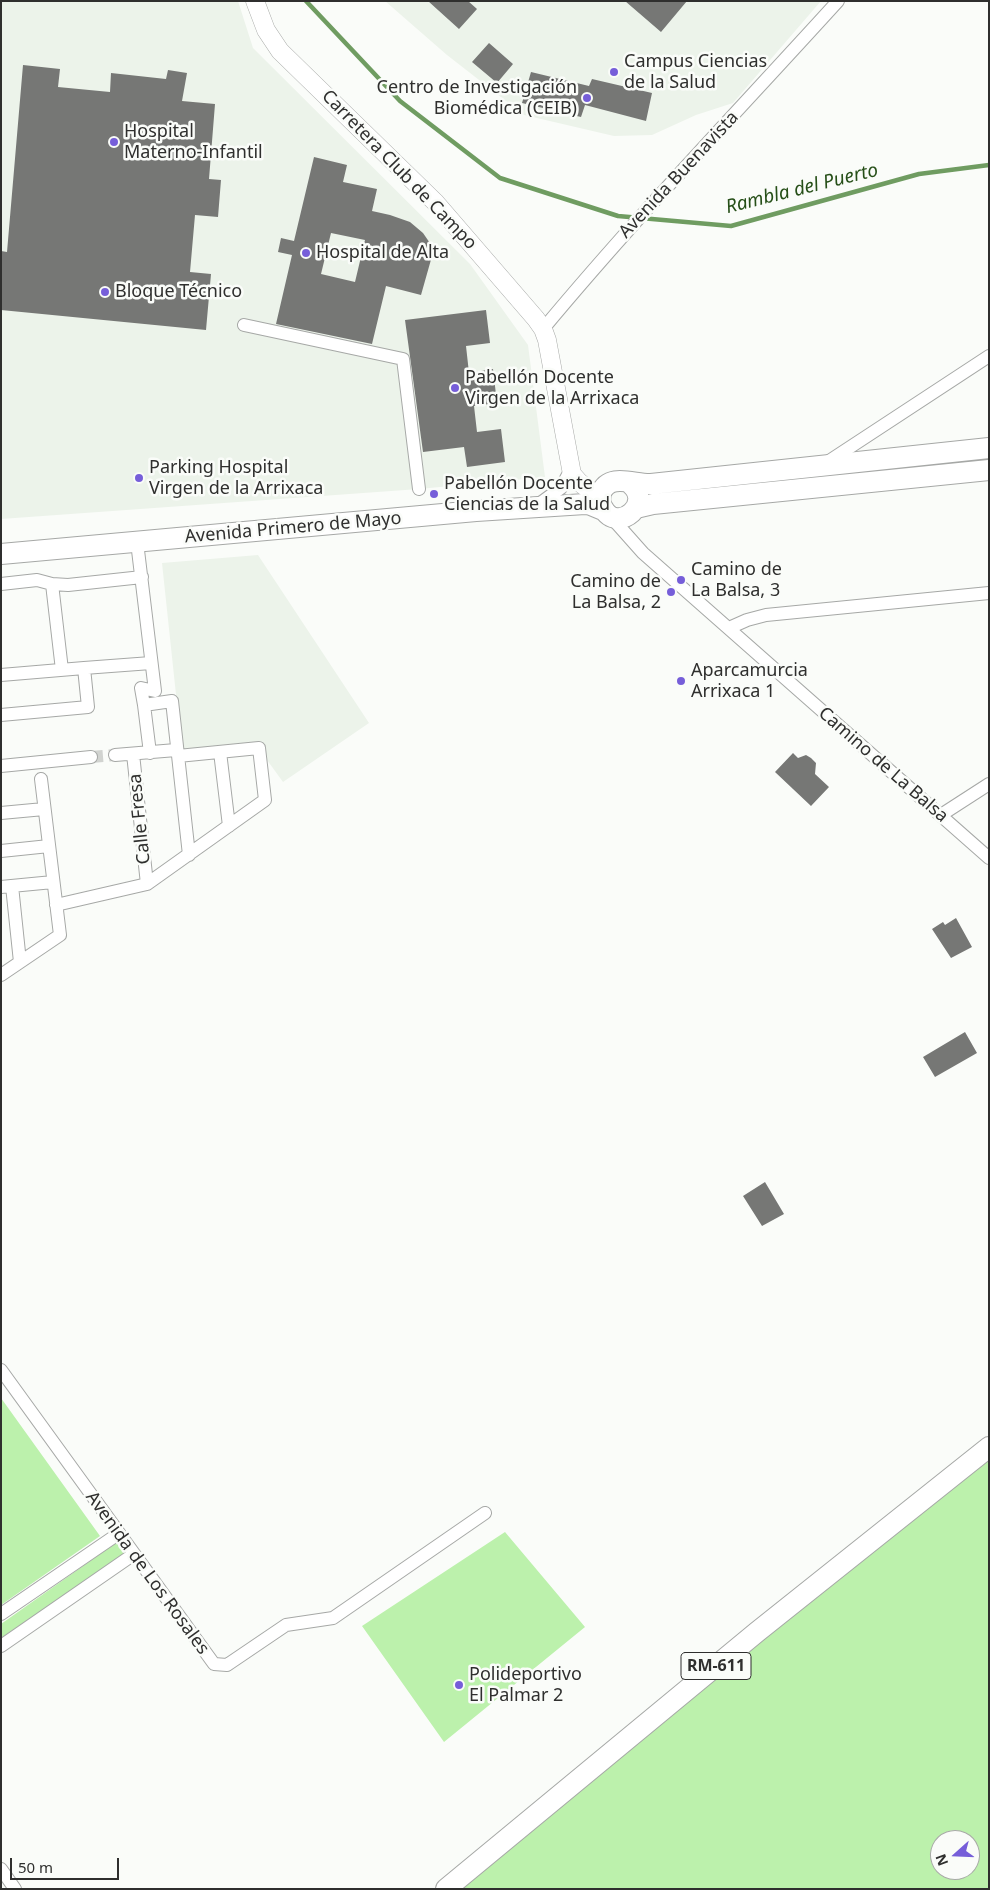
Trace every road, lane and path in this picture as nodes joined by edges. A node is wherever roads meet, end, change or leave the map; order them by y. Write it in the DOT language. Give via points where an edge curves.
graph roads {
  1 [pos="255,1"];
  2 [pos="838,1"];
  3 [pos="244,325"];
  4 [pos="543,329"];
  5 [pos="989,356"];
  6 [pos="989,448"];
  7 [pos="819,467"];
  8 [pos="989,470"];
  9 [pos="575,476"];
  10 [pos="419,489"];
  11 [pos="604,498"];
  12 [pos="530,508"];
  13 [pos="634,511"];
  14 [pos="137,542"];
  15 [pos="643,553"];
  16 [pos="1,554"];
  17 [pos="142,577"];
  18 [pos="1,584"];
  19 [pos="52,584"];
  20 [pos="989,594"];
  21 [pos="730,628"];
  22 [pos="151,663"];
  23 [pos="84,668"];
  24 [pos="62,670"];
  25 [pos="1,675"];
  26 [pos="144,705"];
  27 [pos="1,716"];
  28 [pos="220,752"];
  29 [pos="150,753"];
  30 [pos="177,753"];
  31 [pos="134,754"];
  32 [pos="115,755"];
  33 [pos="91,757"];
  34 [pos="1,766"];
  35 [pos="41,779"];
  36 [pos="989,784"];
  37 [pos="44,809"];
  38 [pos="1,813"];
  39 [pos="940,815"];
  40 [pos="229,826"];
  41 [pos="49,846"];
  42 [pos="1,851"];
  43 [pos="189,855"];
  44 [pos="989,858"];
  45 [pos="53,882"];
  46 [pos="147,884"];
  47 [pos="7,886"];
  48 [pos="56,905"];
  49 [pos="20,962"];
  50 [pos="1,975"];
  51 [pos="1,1370"];
  52 [pos="989,1447"];
  53 [pos="485,1513"];
  54 [pos="118,1534"];
  55 [pos="134,1554"];
  56 [pos="1,1614"];
  57 [pos="1,1646"];
  58 [pos="1,1869"];
  59 [pos="16,1889"];
  60 [pos="446,1889"];
  1 -- 4 [label="street, Carretera Club de Campo" via="276,46 435,202"];
  2 -- 4 [label="street, Avenida Buenavista" via="660,193"];
  3 -- 10 [label="street" via="403,359"];
  4 -- 9 [label="street, Carretera Club de Campo"];
  5 -- 7 [label="street"];
  6 -- 7 [label="main road"];
  7 -- 11 [label="main road" via="651,484"];
  8 -- 13 [label="main road" via="654,504"];
  9 -- 11 [label="street" via="592,484"];
  9 -- 12 [label="street"];
  11 -- 12 [label="main road, Avenida Primero de Mayo"];
  11 -- 13 [label="main road" via="620,518"];
  11 -- 13 [label="main road" via="635,489 638,499"];
  11 -- 15 [label="street, Camino de La Balsa"];
  12 -- 14 [label="main road, Avenida Primero de Mayo"];
  13 -- 15 [label="street, Camino de La Balsa" via="635,534"];
  14 -- 16 [label="main road, Avenida Primero de Mayo"];
  14 -- 17 [label="street"];
  15 -- 21 [label="street, Camino de La Balsa"];
  17 -- 19 [label="street"];
  17 -- 22 [label="street"];
  18 -- 19 [label="street" via="37,580"];
  19 -- 24 [label="street"];
  20 -- 21 [label="street" via="766,615"];
  21 -- 39 [label="street, Camino de La Balsa"];
  22 -- 23 [label="street"];
  22 -- 26 [label="street" via="155,691 141,688"];
  23 -- 24 [label="street"];
  23 -- 27 [label="street" via="88,707"];
  24 -- 25 [label="street"];
  26 -- 29 [label="street"];
  26 -- 30 [label="street" via="172,701"];
  28 -- 30 [label="street"];
  28 -- 40 [label="street"];
  28 -- 40 [label="street" via="259,748 265,800"];
  29 -- 30 [label="street"];
  29 -- 31 [label="street"];
  30 -- 43 [label="street"];
  31 -- 32 [label="street"];
  31 -- 46 [label="street, Calle Fresa"];
  33 -- 34 [label="street"];
  35 -- 37 [label="street"];
  36 -- 39 [label="street"];
  37 -- 38 [label="street"];
  37 -- 41 [label="street"];
  39 -- 44 [label="street, Camino de La Balsa"];
  40 -- 43 [label="street"];
  41 -- 42 [label="street"];
  41 -- 45 [label="street"];
  43 -- 46 [label="street"];
  45 -- 47 [label="street"];
  45 -- 48 [label="street"];
  46 -- 48 [label="street"];
  47 -- 49 [label="street"];
  48 -- 49 [label="street" via="60,935"];
  49 -- 50 [label="street"];
  51 -- 54 [label="street, Avenida de Los Rosales"];
  52 -- 60 [label="main road, RM-611" via="757,1632"];
  53 -- 55 [label="street, Avenida de Los Rosales" via="333,1618 286,1625 227,1665 214,1664"];
  54 -- 55 [label="street, Avenida de Los Rosales"];
  54 -- 56 [label="street"];
  55 -- 57 [label="street"];
  58 -- 59 [label="street"];
}
